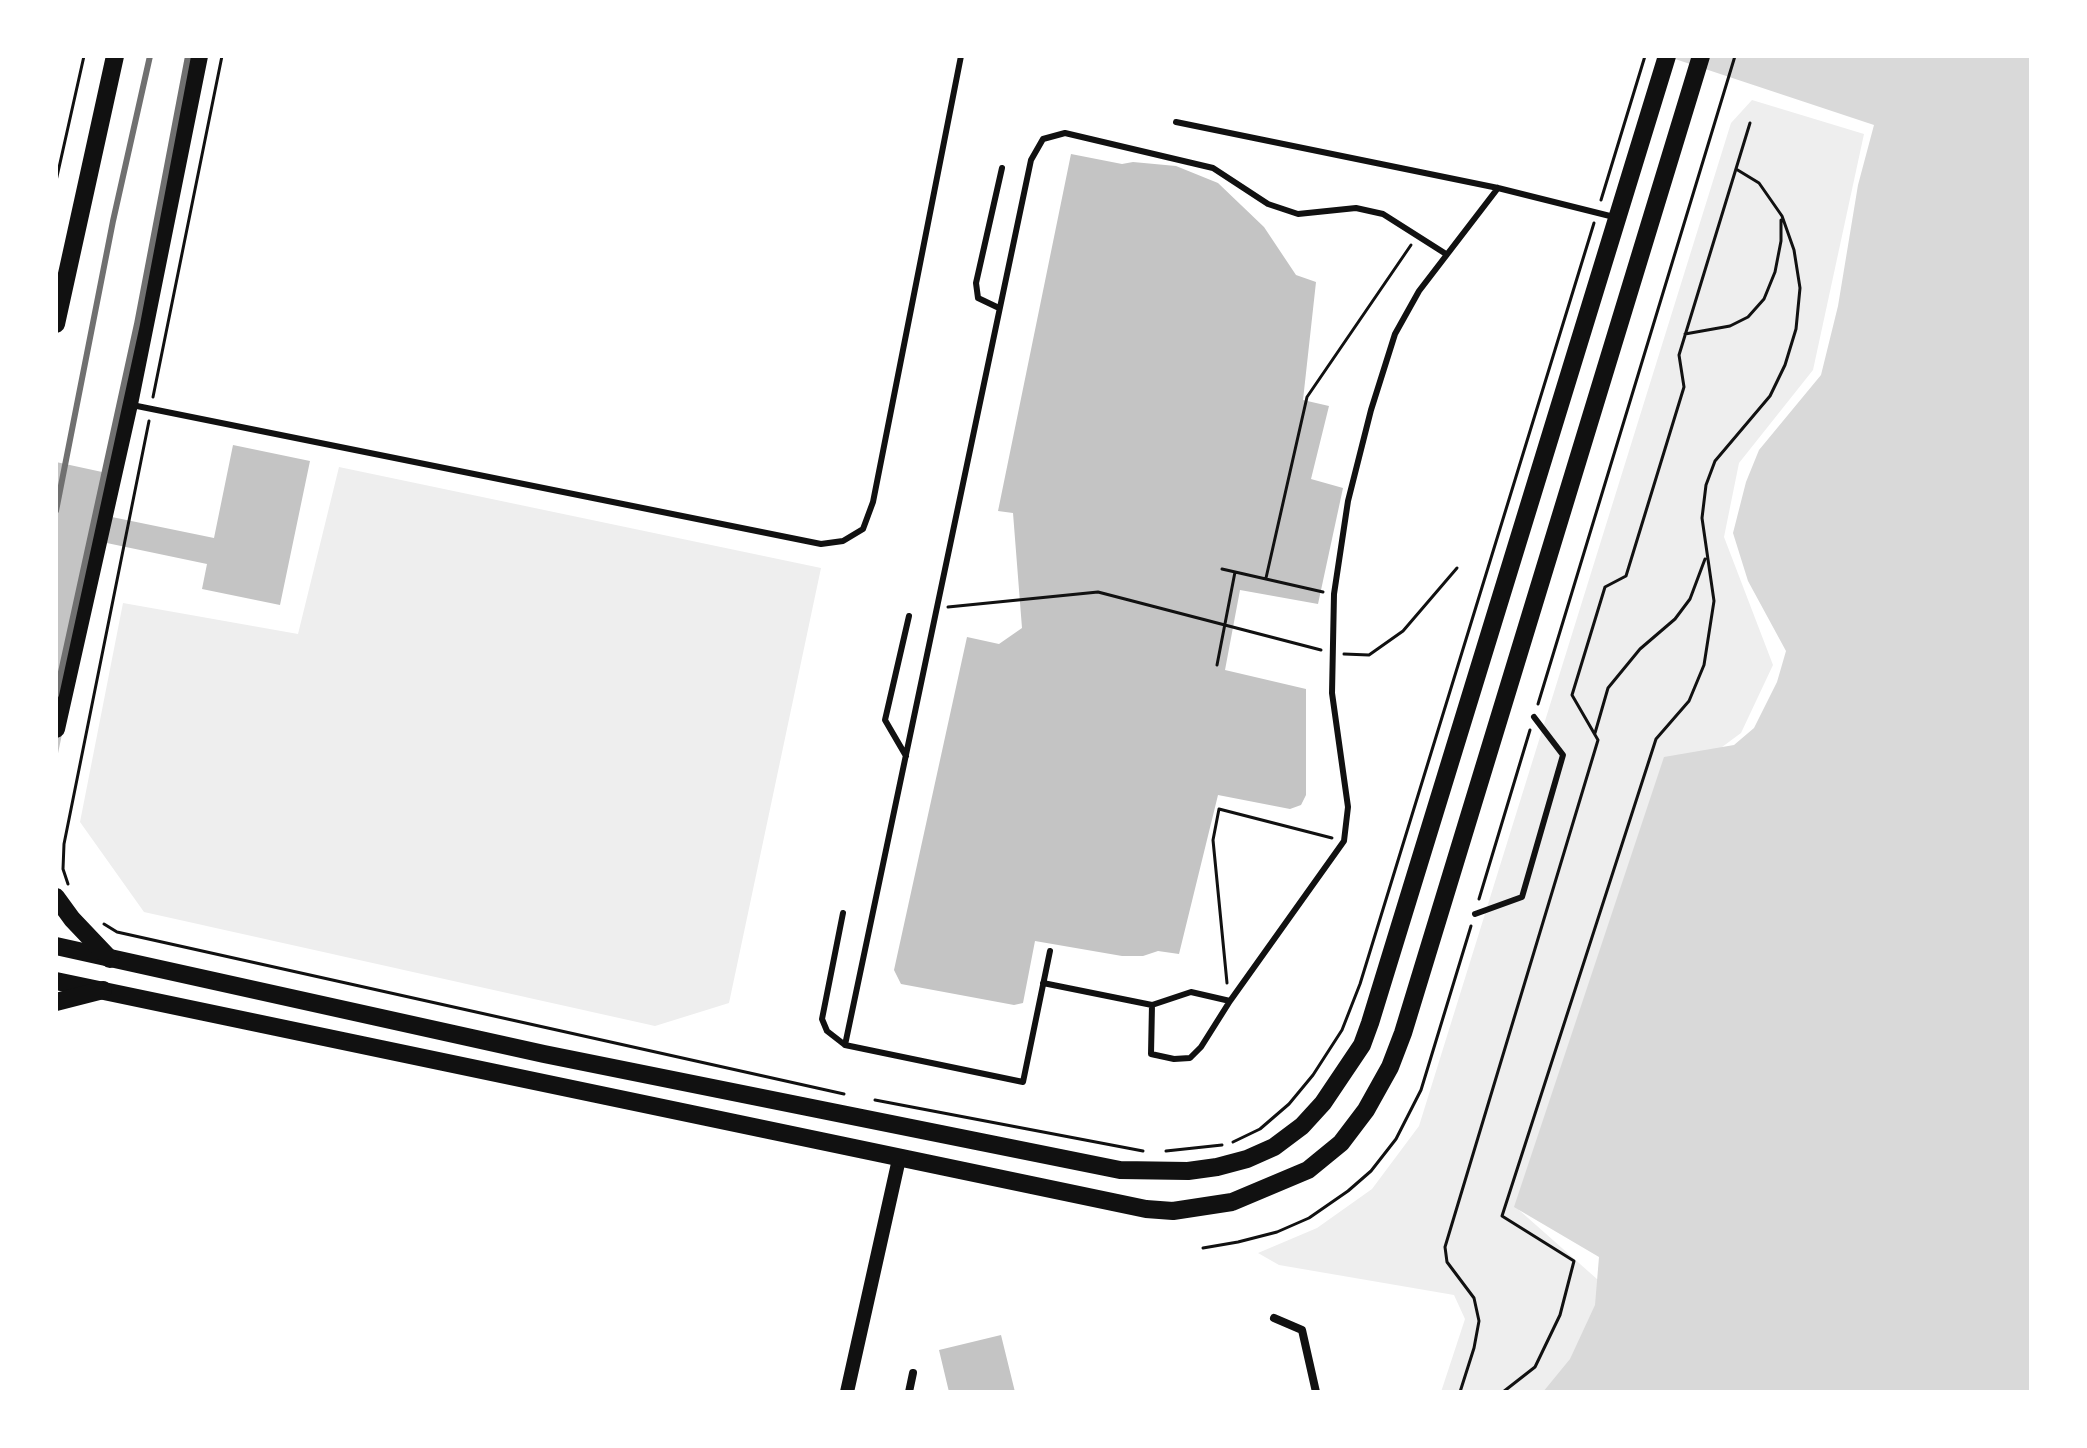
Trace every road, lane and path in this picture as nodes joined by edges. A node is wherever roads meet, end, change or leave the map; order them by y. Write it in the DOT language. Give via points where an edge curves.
graph roads {
  1 [pos="84,56"];
  2 [pos="115,56"];
  3 [pos="199,56"];
  4 [pos="222,56"];
  5 [pos="961,56"];
  6 [pos="1645,56"];
  7 [pos="1701,56"];
  8 [pos="1735,56"];
  9 [pos="1665,64"];
  10 [pos="1722,96"];
  11 [pos="1176,122"];
  12 [pos="1750,123"];
  13 [pos="1002,168"];
  14 [pos="1736,169"];
  15 [pos="56,181"];
  16 [pos="1498,188"];
  17 [pos="1597,213"];
  18 [pos="1782,216"];
  19 [pos="1617,217"];
  20 [pos="1418,236"];
  21 [pos="1446,254"];
  22 [pos="999,308"];
  23 [pos="56,324"];
  24 [pos="1685,334"];
  25 [pos="129,404"];
  26 [pos="151,407"];
  27 [pos="1706,555"];
  28 [pos="1457,568"];
  29 [pos="1222,569"];
  30 [pos="1235,572"];
  31 [pos="1266,578"];
  32 [pos="1324,592"];
  33 [pos="937,608"];
  34 [pos="909,616"];
  35 [pos="1333,653"];
  36 [pos="1217,665"];
  37 [pos="1534,717"];
  38 [pos="56,729"];
  39 [pos="1595,733"];
  40 [pos="906,756"];
  41 [pos="1344,841"];
  42 [pos="63,892"];
  43 [pos="843,913"];
  44 [pos="1475,914"];
  45 [pos="97,920"];
  46 [pos="56,946"];
  47 [pos="1050,951"];
  48 [pos="110,959"];
  49 [pos="1224,967"];
  50 [pos="56,981"];
  51 [pos="1043,983"];
  52 [pos="103,990"];
  53 [pos="1230,1001"];
  54 [pos="56,1002"];
  55 [pos="1152,1005"];
  56 [pos="845,1045"];
  57 [pos="854,1096"];
  58 [pos="869,1099"];
  59 [pos="1163,1151"];
  60 [pos="1149,1152"];
  61 [pos="899,1159"];
  62 [pos="1274,1318"];
  63 [pos="913,1373"];
  64 [pos="847,1392"];
  65 [pos="909,1392"];
  66 [pos="1316,1392"];
  67 [pos="1460,1392"];
  68 [pos="1503,1392"];
  1 -- 15 [label="path"];
  2 -- 23 [label="main road"];
  3 -- 25 [label="main road"];
  4 -- 26 [label="path"];
  5 -- 26 [label="lane" via="873,502 863,529 843,541 821,544"];
  6 -- 17 [label="path"];
  7 -- 61 [label="main road" via="1403,1033 1366,1110 1341,1143 1308,1170 1259,1193 1207,1208 1146,1209"];
  8 -- 10 [label="path"];
  9 -- 19 [label="main road"];
  11 -- 16 [label="lane"];
  12 -- 14 [label="path"];
  13 -- 22 [label="lane" via="976,283 978,298"];
  14 -- 18 [label="path" via="1759,183"];
  14 -- 24 [label="path"];
  16 -- 17 [label="lane"];
  16 -- 21 [label="lane"];
  17 -- 19 [label="lane"];
  17 -- 59 [label="path" via="1342,1030 1289,1104 1260,1129 1229,1144"];
  18 -- 24 [label="path" via="1775,272 1764,299 1748,317 1730,326"];
  18 -- 27 [label="path" via="1800,288 1796,329 1770,396 1715,461 1702,518"];
  19 -- 48 [label="main road" via="1362,1045 1323,1103 1274,1147 1217,1167 1120,1170 544,1054"];
  20 -- 21 [label="lane"];
  20 -- 22 [label="lane" via="1383,214 1356,208 1298,214 1268,204 1213,168 1065,133 1043,139 1031,160"];
  20 -- 31 [label="path" via="1307,397"];
  21 -- 35 [label="lane" via="1395,334 1371,410 1348,501 1334,594"];
  22 -- 33 [label="lane"];
  24 -- 39 [label="path" via="1679,355 1684,387 1626,576 1605,587 1572,695"];
  25 -- 26 [label="lane"];
  25 -- 38 [label="main road"];
  26 -- 42 [label="path" via="64,844"];
  27 -- 39 [label="path" via="1690,599 1608,688"];
  27 -- 68 [label="path" via="1714,601 1704,665 1689,701 1656,739 1502,1216 1574,1261 1560,1315 1535,1367"];
  28 -- 35 [label="path" via="1403,631 1369,655"];
  29 -- 30 [label="path"];
  30 -- 31 [label="path"];
  30 -- 36 [label="path"];
  31 -- 32 [label="path"];
  33 -- 35 [label="path" via="1098,592"];
  33 -- 40 [label="lane"];
  34 -- 40 [label="lane" via="885,720"];
  35 -- 41 [label="lane" via="1332,693 1348,807"];
  37 -- 44 [label="lane" via="1563,755 1522,897"];
  39 -- 67 [label="path" via="1598,740 1445,1247 1447,1262 1474,1298 1479,1321"];
  40 -- 56 [label="lane"];
  41 -- 49 [label="path" via="1219,809 1213,840"];
  41 -- 53 [label="lane"];
  42 -- 48 [label="main road" via="72,919"];
  43 -- 56 [label="lane" via="822,1019 827,1031"];
  45 -- 57 [label="path" via="117,932"];
  46 -- 48 [label="main road"];
  47 -- 51 [label="lane"];
  50 -- 52 [label="main road"];
  51 -- 55 [label="lane"];
  51 -- 56 [label="lane" via="1023,1082"];
  52 -- 54 [label="main road"];
  52 -- 61 [label="main road"];
  53 -- 55 [label="lane" via="1191,992"];
  53 -- 55 [label="lane" via="1201,1047 1190,1058 1174,1059 1151,1054"];
  58 -- 60 [label="path"];
  61 -- 64 [label="street"];
  62 -- 66 [label="street" via="1302,1330"];
  63 -- 65 [label="street"];
}
